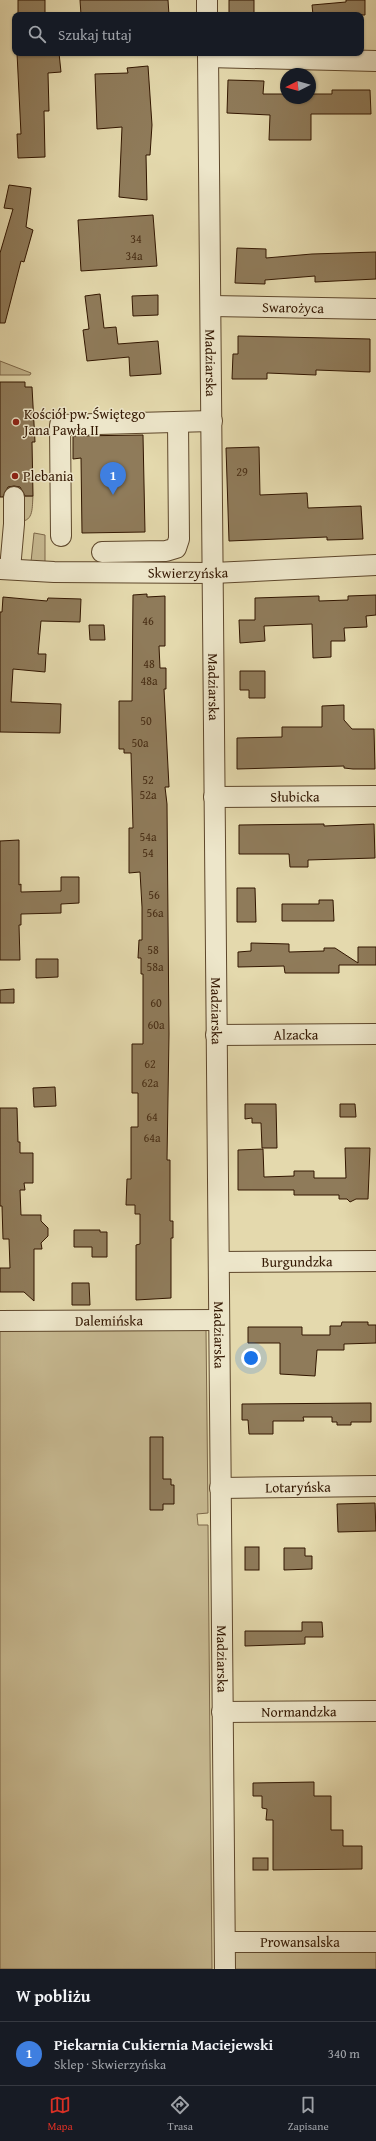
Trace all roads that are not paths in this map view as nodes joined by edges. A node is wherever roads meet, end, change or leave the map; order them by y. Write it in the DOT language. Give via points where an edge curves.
graph roads {
  1 [pos="207,0"];
  2 [pos="207,12"];
  3 [pos="208,56"];
  4 [pos="236,56"];
  5 [pos="376,61"];
  6 [pos="211,306"];
  7 [pos="376,309"];
  8 [pos="212,421"];
  9 [pos="178,422"];
  10 [pos="14,497"];
  11 [pos="61,536"];
  12 [pos="102,552"];
  13 [pos="376,565"];
  14 [pos="5,569"];
  15 [pos="213,574"];
  16 [pos="214,796"];
  17 [pos="376,796"];
  18 [pos="376,1034"];
  19 [pos="216,1035"];
  20 [pos="376,1261"];
  21 [pos="219,1262"];
  22 [pos="218,1320"];
  23 [pos="0,1321"];
  24 [pos="376,1486"];
  25 [pos="220,1488"];
  26 [pos="376,1711"];
  27 [pos="222,1712"];
  28 [pos="225,1942"];
  29 [pos="376,1942"];
  30 [pos="225,1969"];
  1 -- 2 [label="street"];
  3 -- 6 [label="street, Madziarska"];
  4 -- 5 [label="street"];
  6 -- 7 [label="street, Swarożyca"];
  6 -- 8 [label="street, Madziarska"];
  8 -- 9 [label="street"];
  8 -- 15 [label="street, Madziarska"];
  9 -- 11 [label="street" via="60,425"];
  9 -- 12 [label="street" via="179,539 176,548 166,551"];
  10 -- 14 [label="street" via="14,524"];
  13 -- 15 [label="street, Skwierzyńska"];
  14 -- 15 [label="street, Skwierzyńska"];
  15 -- 16 [label="street, Madziarska"];
  16 -- 17 [label="street, Słubicka"];
  16 -- 19 [label="street, Madziarska"];
  18 -- 19 [label="street, Alzacka"];
  19 -- 21 [label="street, Madziarska"];
  20 -- 21 [label="street, Burgundzka"];
  21 -- 22 [label="street, Madziarska"];
  22 -- 23 [label="street, Dalemińska"];
  22 -- 25 [label="street, Madziarska"];
  24 -- 25 [label="street, Lotaryńska"];
  25 -- 27 [label="street, Madziarska"];
  26 -- 27 [label="street, Normandzka"];
  27 -- 28 [label="street, Madziarska"];
  28 -- 29 [label="street, Prowansalska"];
  28 -- 30 [label="street, Madziarska"];
}
